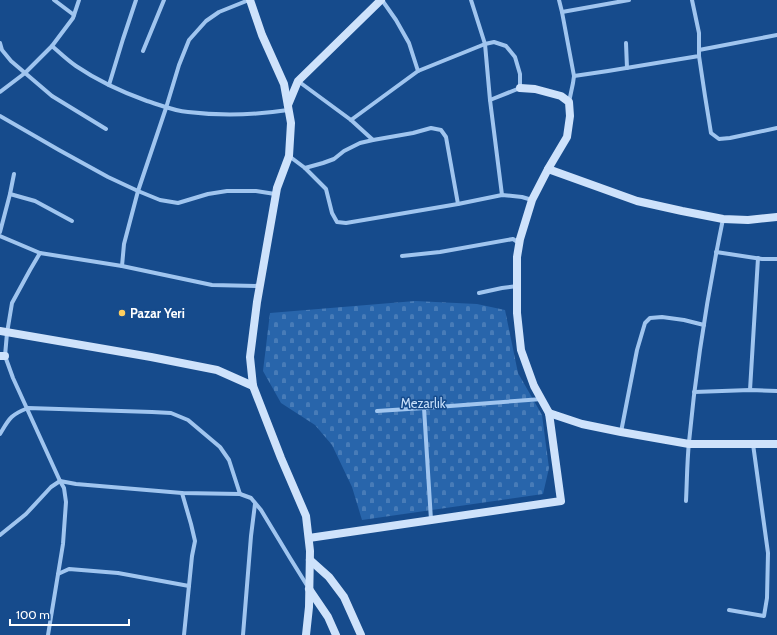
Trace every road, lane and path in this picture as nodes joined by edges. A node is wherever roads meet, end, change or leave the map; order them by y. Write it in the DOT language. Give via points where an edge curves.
graph roads {
  1 [pos="54,0"];
  2 [pos="79,0"];
  3 [pos="136,0"];
  4 [pos="164,0"];
  5 [pos="249,0"];
  6 [pos="381,0"];
  7 [pos="471,0"];
  8 [pos="559,0"];
  9 [pos="629,0"];
  10 [pos="692,0"];
  11 [pos="562,12"];
  12 [pos="74,15"];
  13 [pos="777,35"];
  14 [pos="0,43"];
  15 [pos="626,43"];
  16 [pos="485,44"];
  17 [pos="52,46"];
  18 [pos="699,50"];
  19 [pos="143,51"];
  20 [pos="699,56"];
  21 [pos="627,68"];
  22 [pos="418,70"];
  23 [pos="25,73"];
  24 [pos="574,76"];
  25 [pos="298,81"];
  26 [pos="109,85"];
  27 [pos="520,88"];
  28 [pos="0,92"];
  29 [pos="490,100"];
  30 [pos="569,102"];
  31 [pos="166,108"];
  32 [pos="288,108"];
  33 [pos="0,116"];
  34 [pos="351,120"];
  35 [pos="777,128"];
  36 [pos="106,129"];
  37 [pos="373,140"];
  38 [pos="289,156"];
  39 [pos="305,168"];
  40 [pos="548,169"];
  41 [pos="14,174"];
  42 [pos="138,191"];
  43 [pos="10,194"];
  44 [pos="275,194"];
  45 [pos="502,195"];
  46 [pos="532,200"];
  47 [pos="458,204"];
  48 [pos="777,217"];
  49 [pos="723,219"];
  50 [pos="72,221"];
  51 [pos="0,232"];
  52 [pos="0,236"];
  53 [pos="519,244"];
  54 [pos="716,252"];
  55 [pos="40,253"];
  56 [pos="402,256"];
  57 [pos="758,258"];
  58 [pos="777,259"];
  59 [pos="122,266"];
  60 [pos="260,286"];
  61 [pos="517,286"];
  62 [pos="479,293"];
  63 [pos="704,325"];
  64 [pos="3,332"];
  65 [pos="2,357"];
  66 [pos="253,386"];
  67 [pos="750,390"];
  68 [pos="777,391"];
  69 [pos="694,392"];
  70 [pos="542,399"];
  71 [pos="28,408"];
  72 [pos="424,408"];
  73 [pos="377,411"];
  74 [pos="549,412"];
  75 [pos="621,432"];
  76 [pos="0,434"];
  77 [pos="689,444"];
  78 [pos="753,444"];
  79 [pos="777,444"];
  80 [pos="60,481"];
  81 [pos="182,493"];
  82 [pos="240,494"];
  83 [pos="686,501"];
  84 [pos="255,504"];
  85 [pos="431,520"];
  86 [pos="0,535"];
  87 [pos="309,538"];
  88 [pos="310,560"];
  89 [pos="58,574"];
  90 [pos="189,586"];
  91 [pos="309,589"];
  92 [pos="729,610"];
  93 [pos="48,635"];
  94 [pos="184,635"];
  95 [pos="243,635"];
  96 [pos="306,635"];
  97 [pos="336,635"];
  98 [pos="361,635"];
  1 -- 12 [label="street"];
  2 -- 12 [label="street"];
  3 -- 26 [label="street"];
  4 -- 19 [label="street"];
  5 -- 31 [label="street" via="219,12 206,21 189,40"];
  5 -- 32 [label="street" via="284,84"];
  6 -- 22 [label="street" via="409,43"];
  6 -- 25 [label="street"];
  7 -- 16 [label="street"];
  8 -- 11 [label="street"];
  9 -- 11 [label="street"];
  10 -- 18 [label="street" via="699,33"];
  11 -- 24 [label="street"];
  12 -- 17 [label="street"];
  13 -- 18 [label="street"];
  14 -- 23 [label="street" via="11,61"];
  15 -- 21 [label="street"];
  16 -- 22 [label="street"];
  16 -- 27 [label="street" via="494,42 506,46 515,57 520,74"];
  16 -- 29 [label="street"];
  17 -- 23 [label="street"];
  17 -- 26 [label="street" via="74,65"];
  18 -- 20 [label="street"];
  20 -- 21 [label="street"];
  20 -- 35 [label="street" via="711,132 718,139"];
  21 -- 24 [label="street"];
  22 -- 34 [label="street"];
  23 -- 28 [label="street"];
  23 -- 36 [label="street" via="52,96"];
  24 -- 30 [label="street"];
  25 -- 32 [label="street"];
  25 -- 34 [label="street"];
  26 -- 31 [label="street"];
  27 -- 29 [label="street"];
  27 -- 30 [label="street" via="561,96"];
  29 -- 45 [label="street"];
  30 -- 40 [label="street" via="570,116 566,137"];
  31 -- 32 [label="street" via="187,112 242,115"];
  31 -- 42 [label="street"];
  32 -- 38 [label="street" via="291,123"];
  33 -- 42 [label="street" via="58,150"];
  34 -- 37 [label="street"];
  37 -- 39 [label="street" via="360,143 323,163"];
  37 -- 47 [label="street" via="431,128 441,130 446,137"];
  38 -- 39 [label="street"];
  38 -- 44 [label="street"];
  39 -- 47 [label="street" via="326,189 337,222 346,223"];
  40 -- 46 [label="street"];
  40 -- 49 [label="street" via="637,201"];
  41 -- 43 [label="street"];
  42 -- 44 [label="street" via="160,200 178,203 208,194 227,192 256,191"];
  42 -- 59 [label="street" via="124,244"];
  43 -- 50 [label="street" via="35,201"];
  43 -- 51 [label="street"];
  44 -- 60 [label="street"];
  45 -- 46 [label="street"];
  45 -- 47 [label="street"];
  46 -- 53 [label="street"];
  48 -- 49 [label="street"];
  49 -- 54 [label="street"];
  52 -- 55 [label="street"];
  53 -- 56 [label="street" via="513,239"];
  53 -- 61 [label="street"];
  54 -- 57 [label="street"];
  54 -- 63 [label="street"];
  55 -- 59 [label="street"];
  55 -- 64 [label="street" via="12,303"];
  57 -- 58 [label="street"];
  57 -- 67 [label="street"];
  59 -- 60 [label="street" via="212,285"];
  60 -- 66 [label="street" via="250,357"];
  61 -- 62 [label="street"];
  61 -- 70 [label="street" via="520,350"];
  63 -- 69 [label="street"];
  63 -- 75 [label="street" via="662,316 650,318 645,323 637,350"];
  64 -- 65 [label="street"];
  64 -- 66 [label="street" via="217,370"];
  65 -- 71 [label="street"];
  66 -- 87 [label="street" via="306,516"];
  67 -- 68 [label="street"];
  67 -- 69 [label="street"];
  69 -- 77 [label="street"];
  70 -- 72 [label="street"];
  70 -- 74 [label="street"];
  71 -- 76 [label="street" via="9,418"];
  71 -- 80 [label="street"];
  71 -- 82 [label="street" via="171,413 188,420 220,447 229,460"];
  72 -- 73 [label="street"];
  72 -- 85 [label="street"];
  74 -- 75 [label="street" via="582,424"];
  74 -- 85 [label="street" via="560,501"];
  75 -- 77 [label="street"];
  77 -- 78 [label="street"];
  77 -- 83 [label="street"];
  78 -- 79 [label="street"];
  78 -- 92 [label="street" via="768,553 767,598 764,616"];
  80 -- 81 [label="street"];
  80 -- 86 [label="street"];
  80 -- 89 [label="street" via="66,502"];
  81 -- 82 [label="street"];
  81 -- 90 [label="street" via="195,540"];
  82 -- 84 [label="street" via="250,498"];
  84 -- 91 [label="street"];
  84 -- 95 [label="street"];
  85 -- 87 [label="street"];
  87 -- 88 [label="street"];
  88 -- 91 [label="street"];
  88 -- 98 [label="street" via="329,577 344,597"];
  89 -- 90 [label="street" via="69,569 118,573"];
  89 -- 93 [label="street"];
  90 -- 94 [label="street"];
  91 -- 96 [label="street"];
  91 -- 97 [label="street" via="328,617"];
}
